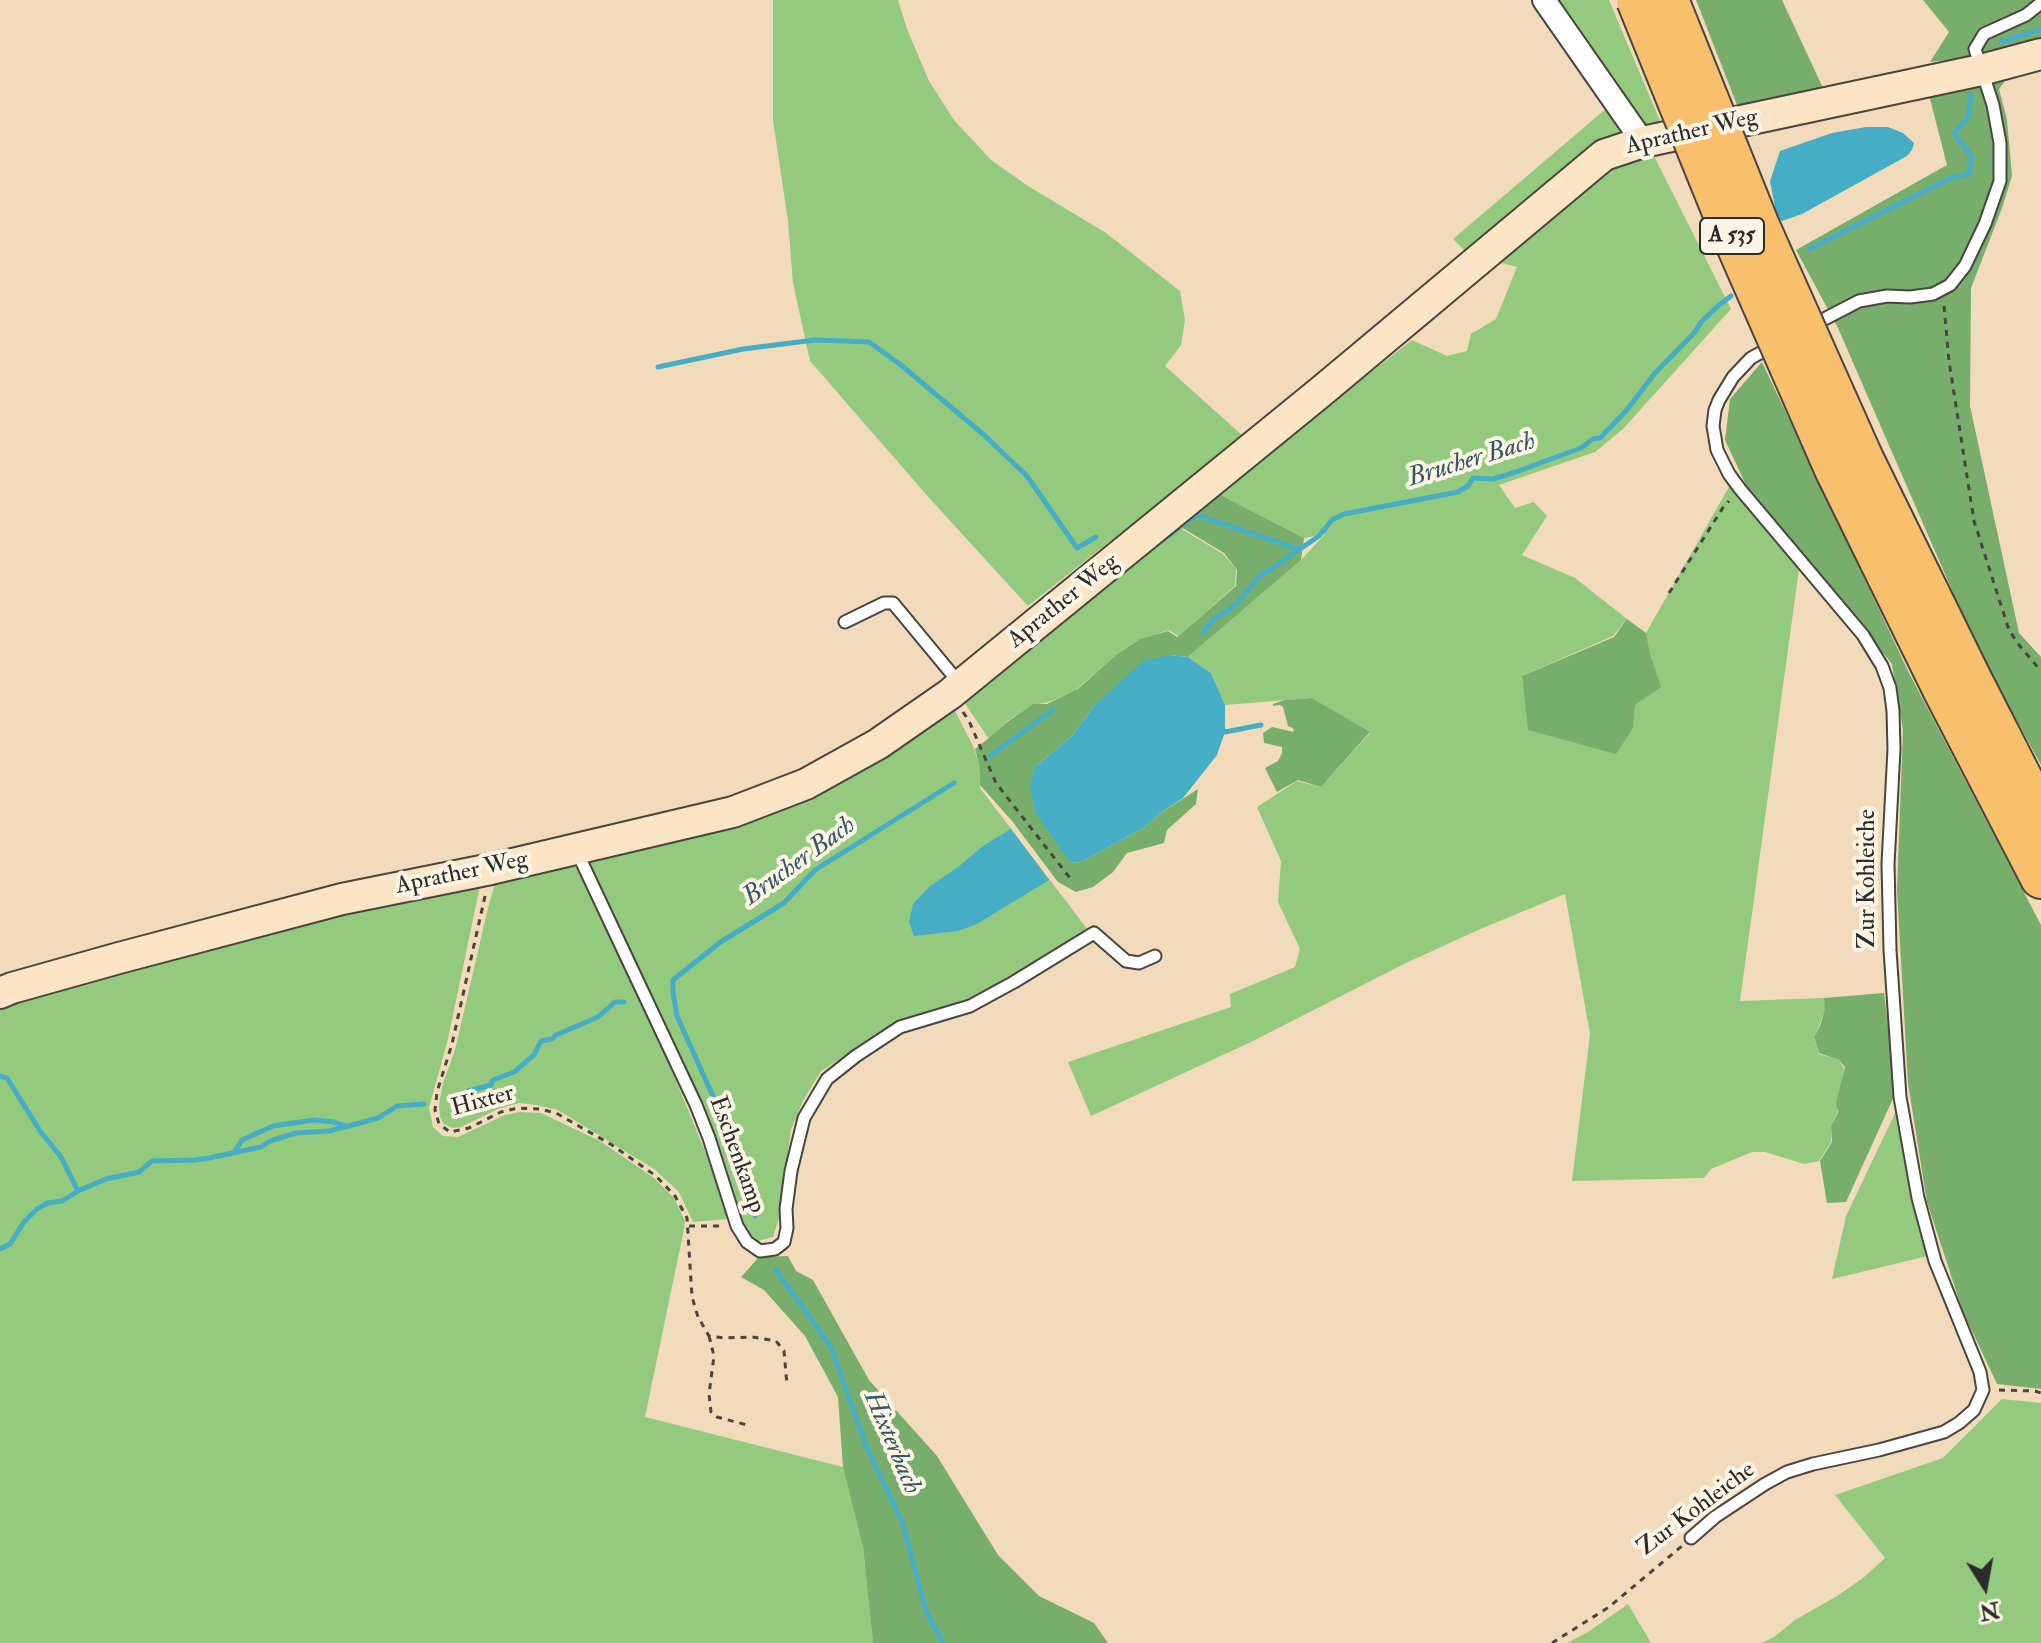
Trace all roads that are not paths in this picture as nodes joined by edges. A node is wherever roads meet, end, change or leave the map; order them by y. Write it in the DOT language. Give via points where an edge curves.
graph roads {
  1 [pos="1544,0"];
  2 [pos="1637,0"];
  3 [pos="1668,0"];
  4 [pos="2041,3"];
  5 [pos="2041,54"];
  6 [pos="1981,70"];
  7 [pos="1643,142"];
  8 [pos="1849,463"];
  9 [pos="845,622"];
  10 [pos="956,689"];
  11 [pos="2041,816"];
  12 [pos="576,849"];
  13 [pos="2041,878"];
  14 [pos="1155,956"];
  15 [pos="0,993"];
  16 [pos="1691,1538"];
  1 -- 7 [label="street"];
  2 -- 8 [label="highway, A 535, bridge" via="1731,232"];
  3 -- 8 [label="highway, A 535, bridge"];
  4 -- 6 [label="lane" via="1984,34 1975,49"];
  5 -- 6 [label="street, Aprather Weg"];
  6 -- 7 [label="street, Aprather Weg"];
  6 -- 16 [label="lane, Zur Kohleiche" via="2000,143 2000,181 1965,266 1950,285 1933,294 1859,301 1751,358 1719,400 1713,426 1729,474 1863,635 1890,688 1890,950 1900,1097 1935,1261 1983,1390 1974,1410 1944,1432 1787,1472"];
  7 -- 10 [label="street, Aprather Weg" via="1604,155"];
  8 -- 11 [label="highway, A 535" via="1970,677"];
  8 -- 13 [label="highway, A 535" via="1944,691"];
  9 -- 10 [label="lane" via="884,603 895,604"];
  10 -- 12 [label="street, Aprather Weg" via="878,744 806,784 733,812"];
  12 -- 14 [label="lane, Eschenkamp" via="696,1105 737,1226 760,1251 784,1242 791,1171 804,1118 827,1079 856,1056 900,1027 970,1006 1094,933 1126,961 1139,963"];
  12 -- 15 [label="street, Aprather Weg" via="342,899"];
}
